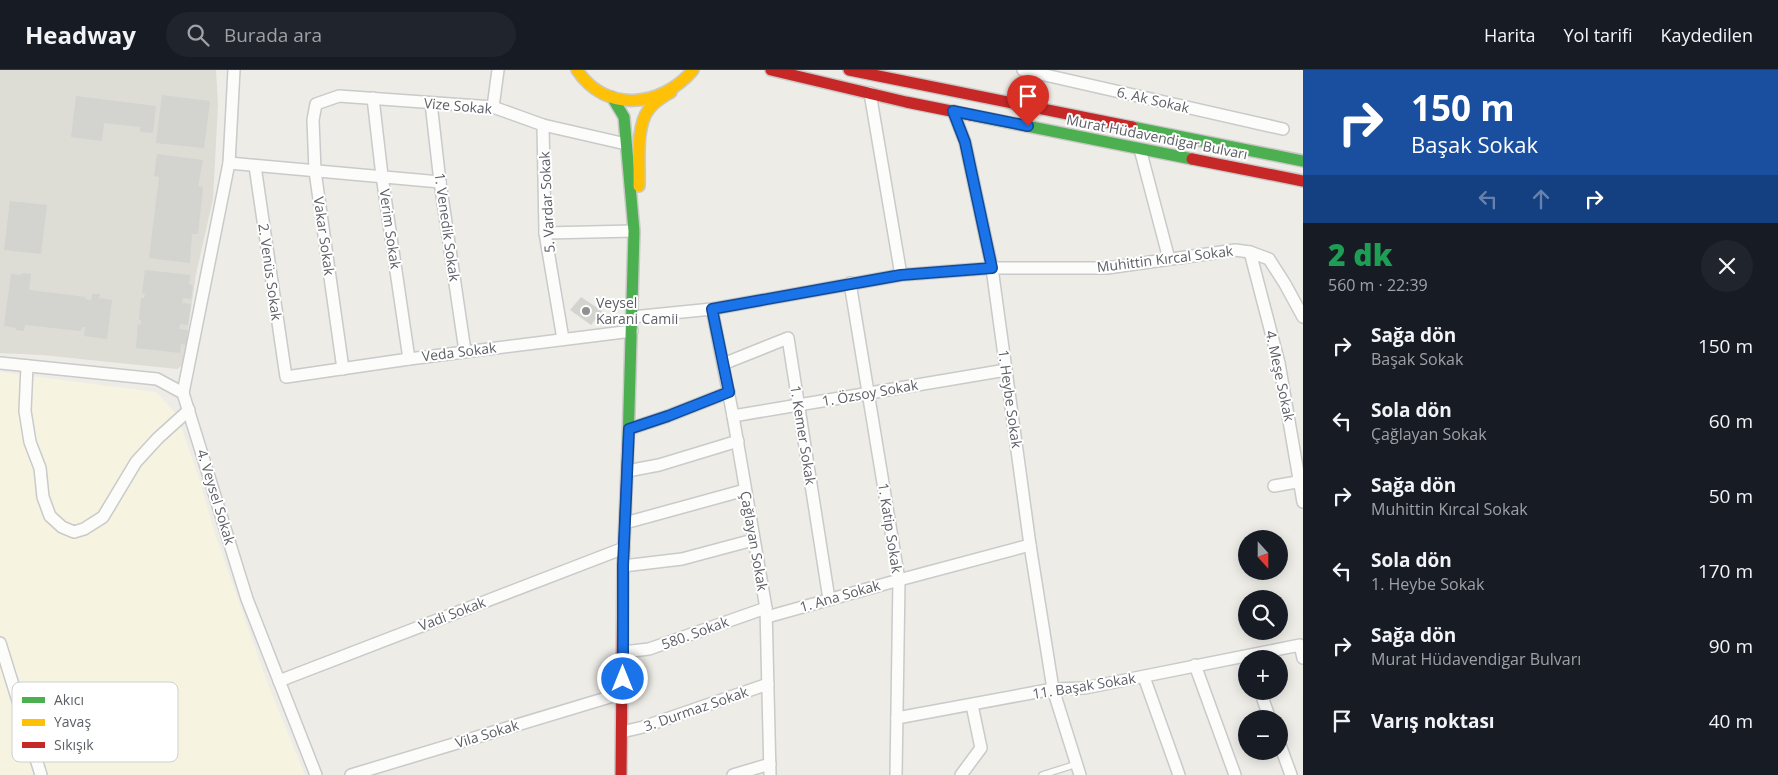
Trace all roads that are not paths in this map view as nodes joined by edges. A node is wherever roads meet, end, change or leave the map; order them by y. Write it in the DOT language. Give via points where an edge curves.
graph roads {
  1 [pos="234,70"];
  2 [pos="498,70"];
  3 [pos="577,70"];
  4 [pos="693,70"];
  5 [pos="771,70"];
  6 [pos="849,70"];
  7 [pos="1023,70"];
  8 [pos="671,92"];
  9 [pos="870,93"];
  10 [pos="612,97"];
  11 [pos="373,98"];
  12 [pos="431,103"];
  13 [pos="316,104"];
  14 [pos="493,107"];
  15 [pos="953,111"];
  16 [pos="543,125"];
  17 [pos="1283,130"];
  18 [pos="626,144"];
  19 [pos="1140,149"];
  20 [pos="1303,161"];
  21 [pos="229,163"];
  22 [pos="255,166"];
  23 [pos="315,171"];
  24 [pos="382,176"];
  25 [pos="1303,181"];
  26 [pos="440,182"];
  27 [pos="634,231"];
  28 [pos="545,233"];
  29 [pos="1250,252"];
  30 [pos="1169,260"];
  31 [pos="992,268"];
  32 [pos="901,275"];
  33 [pos="850,284"];
  34 [pos="712,309"];
  35 [pos="1303,316"];
  36 [pos="632,317"];
  37 [pos="632,331"];
  38 [pos="563,339"];
  39 [pos="465,351"];
  40 [pos="409,359"];
  41 [pos="0,363"];
  42 [pos="723,364"];
  43 [pos="27,366"];
  44 [pos="343,369"];
  45 [pos="1006,370"];
  46 [pos="286,377"];
  47 [pos="729,392"];
  48 [pos="183,393"];
  49 [pos="868,394"];
  50 [pos="798,406"];
  51 [pos="189,410"];
  52 [pos="733,416"];
  53 [pos="629,429"];
  54 [pos="738,441"];
  55 [pos="627,471"];
  56 [pos="1301,481"];
  57 [pos="1274,486"];
  58 [pos="746,490"];
  59 [pos="1303,502"];
  60 [pos="625,524"];
  61 [pos="753,540"];
  62 [pos="1030,545"];
  63 [pos="624,548"];
  64 [pos="623,566"];
  65 [pos="899,580"];
  66 [pos="829,600"];
  67 [pos="766,613"];
  68 [pos="0,643"];
  69 [pos="1278,650"];
  70 [pos="623,652"];
  71 [pos="1303,658"];
  72 [pos="1238,659"];
  73 [pos="1195,666"];
  74 [pos="1144,677"];
  75 [pos="279,681"];
  76 [pos="12,682"];
  77 [pos="768,684"];
  78 [pos="1053,689"];
  79 [pos="623,693"];
  80 [pos="972,705"];
  81 [pos="897,718"];
  82 [pos="622,732"];
  83 [pos="1286,760"];
  84 [pos="37,762"];
  85 [pos="770,769"];
  86 [pos="1078,769"];
  87 [pos="41,775"];
  88 [pos="316,775"];
  89 [pos="351,775"];
  90 [pos="621,775"];
  91 [pos="733,775"];
  92 [pos="896,775"];
  93 [pos="961,775"];
  94 [pos="1042,775"];
  95 [pos="1179,775"];
  96 [pos="1235,775"];
  97 [pos="1291,775"];
  1 -- 21 [label="street"];
  2 -- 14 [label="street"];
  3 -- 10 [label="main road" via="594,88"];
  4 -- 8 [label="main road"];
  5 -- 9 [label="main road, Murat Hüdavendigar Bulvarı"];
  6 -- 20 [label="main road, Murat Hüdavendigar Bulvarı"];
  7 -- 17 [label="street, 6. Ak Sokak"];
  8 -- 10 [label="main road" via="652,99 632,101"];
  8 -- 27 [label="main road" via="647,112 642,129"];
  9 -- 15 [label="main road, Murat Hüdavendigar Bulvarı"];
  9 -- 32 [label="street"];
  10 -- 18 [label="main road" via="624,117"];
  11 -- 12 [label="street, Vize Sokak"];
  11 -- 13 [label="street, Vize Sokak" via="339,96"];
  11 -- 24 [label="street, Verim Sokak"];
  12 -- 14 [label="street, Vize Sokak"];
  12 -- 26 [label="street, 1. Venedik Sokak"];
  13 -- 23 [label="street, Vakar Sokak" via="313,120"];
  14 -- 16 [label="street, Vize Sokak"];
  15 -- 19 [label="main road, Murat Hüdavendigar Bulvarı"];
  15 -- 31 [label="street, 1. Heybe Sokak" via="965,142"];
  16 -- 18 [label="street, Vize Sokak"];
  16 -- 28 [label="street, 5. Vardar Sokak"];
  18 -- 27 [label="main road"];
  19 -- 25 [label="main road, Murat Hüdavendigar Bulvarı"];
  19 -- 30 [label="street"];
  21 -- 22 [label="street"];
  21 -- 48 [label="street"];
  22 -- 23 [label="street"];
  22 -- 46 [label="street, 2. Venüs Sokak"];
  23 -- 24 [label="street"];
  23 -- 44 [label="street, Vakar Sokak"];
  24 -- 26 [label="street"];
  24 -- 40 [label="street, Verim Sokak"];
  26 -- 39 [label="street, 1. Venedik Sokak"];
  27 -- 28 [label="street"];
  27 -- 36 [label="main road"];
  28 -- 38 [label="street, 5. Vardar Sokak"];
  29 -- 30 [label="street, Muhittin Kırcal Sokak" via="1236,250"];
  29 -- 35 [label="street" via="1269,259"];
  29 -- 56 [label="street, 4. Meşe Sokak" via="1279,363"];
  30 -- 31 [label="street, Muhittin Kırcal Sokak" via="1107,268"];
  31 -- 32 [label="street, Muhittin Kırcal Sokak"];
  31 -- 45 [label="street, 1. Heybe Sokak"];
  32 -- 33 [label="street, Muhittin Kırcal Sokak"];
  33 -- 34 [label="street, Muhittin Kırcal Sokak"];
  33 -- 49 [label="street, 1. Katip Sokak"];
  34 -- 36 [label="street, Muhittin Kırcal Sokak"];
  34 -- 42 [label="street, Çağlayan Sokak"];
  36 -- 37 [label="main road"];
  37 -- 38 [label="street, Veda Sokak"];
  37 -- 53 [label="main road"];
  38 -- 39 [label="street, Veda Sokak"];
  39 -- 40 [label="street, Veda Sokak"];
  40 -- 44 [label="street, Veda Sokak"];
  41 -- 43 [label="street"];
  42 -- 47 [label="street, Çağlayan Sokak"];
  42 -- 50 [label="street, 1. Kemer Sokak" via="788,338"];
  43 -- 48 [label="street" via="157,379"];
  43 -- 51 [label="street" via="25,411 30,442 40,468 43,497 50,516 74,532 103,517 136,462"];
  44 -- 46 [label="street, Veda Sokak"];
  45 -- 49 [label="street, 1. Özsoy Sokak"];
  45 -- 62 [label="street, 1. Heybe Sokak"];
  47 -- 52 [label="street, Çağlayan Sokak"];
  47 -- 53 [label="street"];
  48 -- 51 [label="street, 4. Veysel Sokak"];
  49 -- 50 [label="street, 1. Özsoy Sokak"];
  49 -- 65 [label="street, 1. Katip Sokak"];
  50 -- 52 [label="street, 1. Özsoy Sokak"];
  50 -- 66 [label="street, 1. Kemer Sokak"];
  51 -- 75 [label="street, 4. Veysel Sokak" via="247,599"];
  52 -- 54 [label="street, Çağlayan Sokak"];
  53 -- 55 [label="main road"];
  54 -- 55 [label="street" via="659,465"];
  54 -- 58 [label="street, Çağlayan Sokak"];
  55 -- 60 [label="main road"];
  56 -- 57 [label="street"];
  56 -- 59 [label="street, 4. Meşe Sokak"];
  58 -- 60 [label="street"];
  58 -- 61 [label="street, Çağlayan Sokak"];
  60 -- 63 [label="main road"];
  61 -- 64 [label="street" via="682,559"];
  61 -- 67 [label="street, Çağlayan Sokak"];
  62 -- 65 [label="street, 1. Ana Sokak"];
  62 -- 78 [label="street, 1. Heybe Sokak"];
  63 -- 64 [label="main road"];
  63 -- 75 [label="street, Vadi Sokak"];
  64 -- 70 [label="main road"];
  65 -- 66 [label="street, 1. Ana Sokak"];
  65 -- 81 [label="street, 1. Katip Sokak"];
  66 -- 67 [label="street, 1. Ana Sokak"];
  67 -- 70 [label="street, 580. Sokak" via="650,649"];
  67 -- 77 [label="street, Çağlayan Sokak"];
  68 -- 76 [label="street"];
  69 -- 71 [label="street, 11. Başak Sokak" via="1300,645"];
  70 -- 79 [label="main road"];
  72 -- 73 [label="street, 11. Başak Sokak"];
  73 -- 74 [label="street, 11. Başak Sokak"];
  73 -- 96 [label="street"];
  74 -- 78 [label="street, 11. Başak Sokak" via="1085,688"];
  74 -- 95 [label="street"];
  75 -- 88 [label="street, 4. Veysel Sokak"];
  77 -- 82 [label="street, 3. Durmaz Sokak"];
  77 -- 85 [label="street, Çağlayan Sokak"];
  78 -- 80 [label="street, 11. Başak Sokak"];
  78 -- 86 [label="street, 1. Heybe Sokak"];
  79 -- 82 [label="main road"];
  79 -- 89 [label="street, Vila Sokak"];
  80 -- 81 [label="street, 11. Başak Sokak"];
  80 -- 93 [label="street" via="981,748"];
  81 -- 92 [label="street, 1. Katip Sokak"];
  82 -- 90 [label="main road"];
  83 -- 97 [label="street"];
  84 -- 87 [label="street"];
  85 -- 91 [label="street"];
  86 -- 94 [label="lane"];
}
